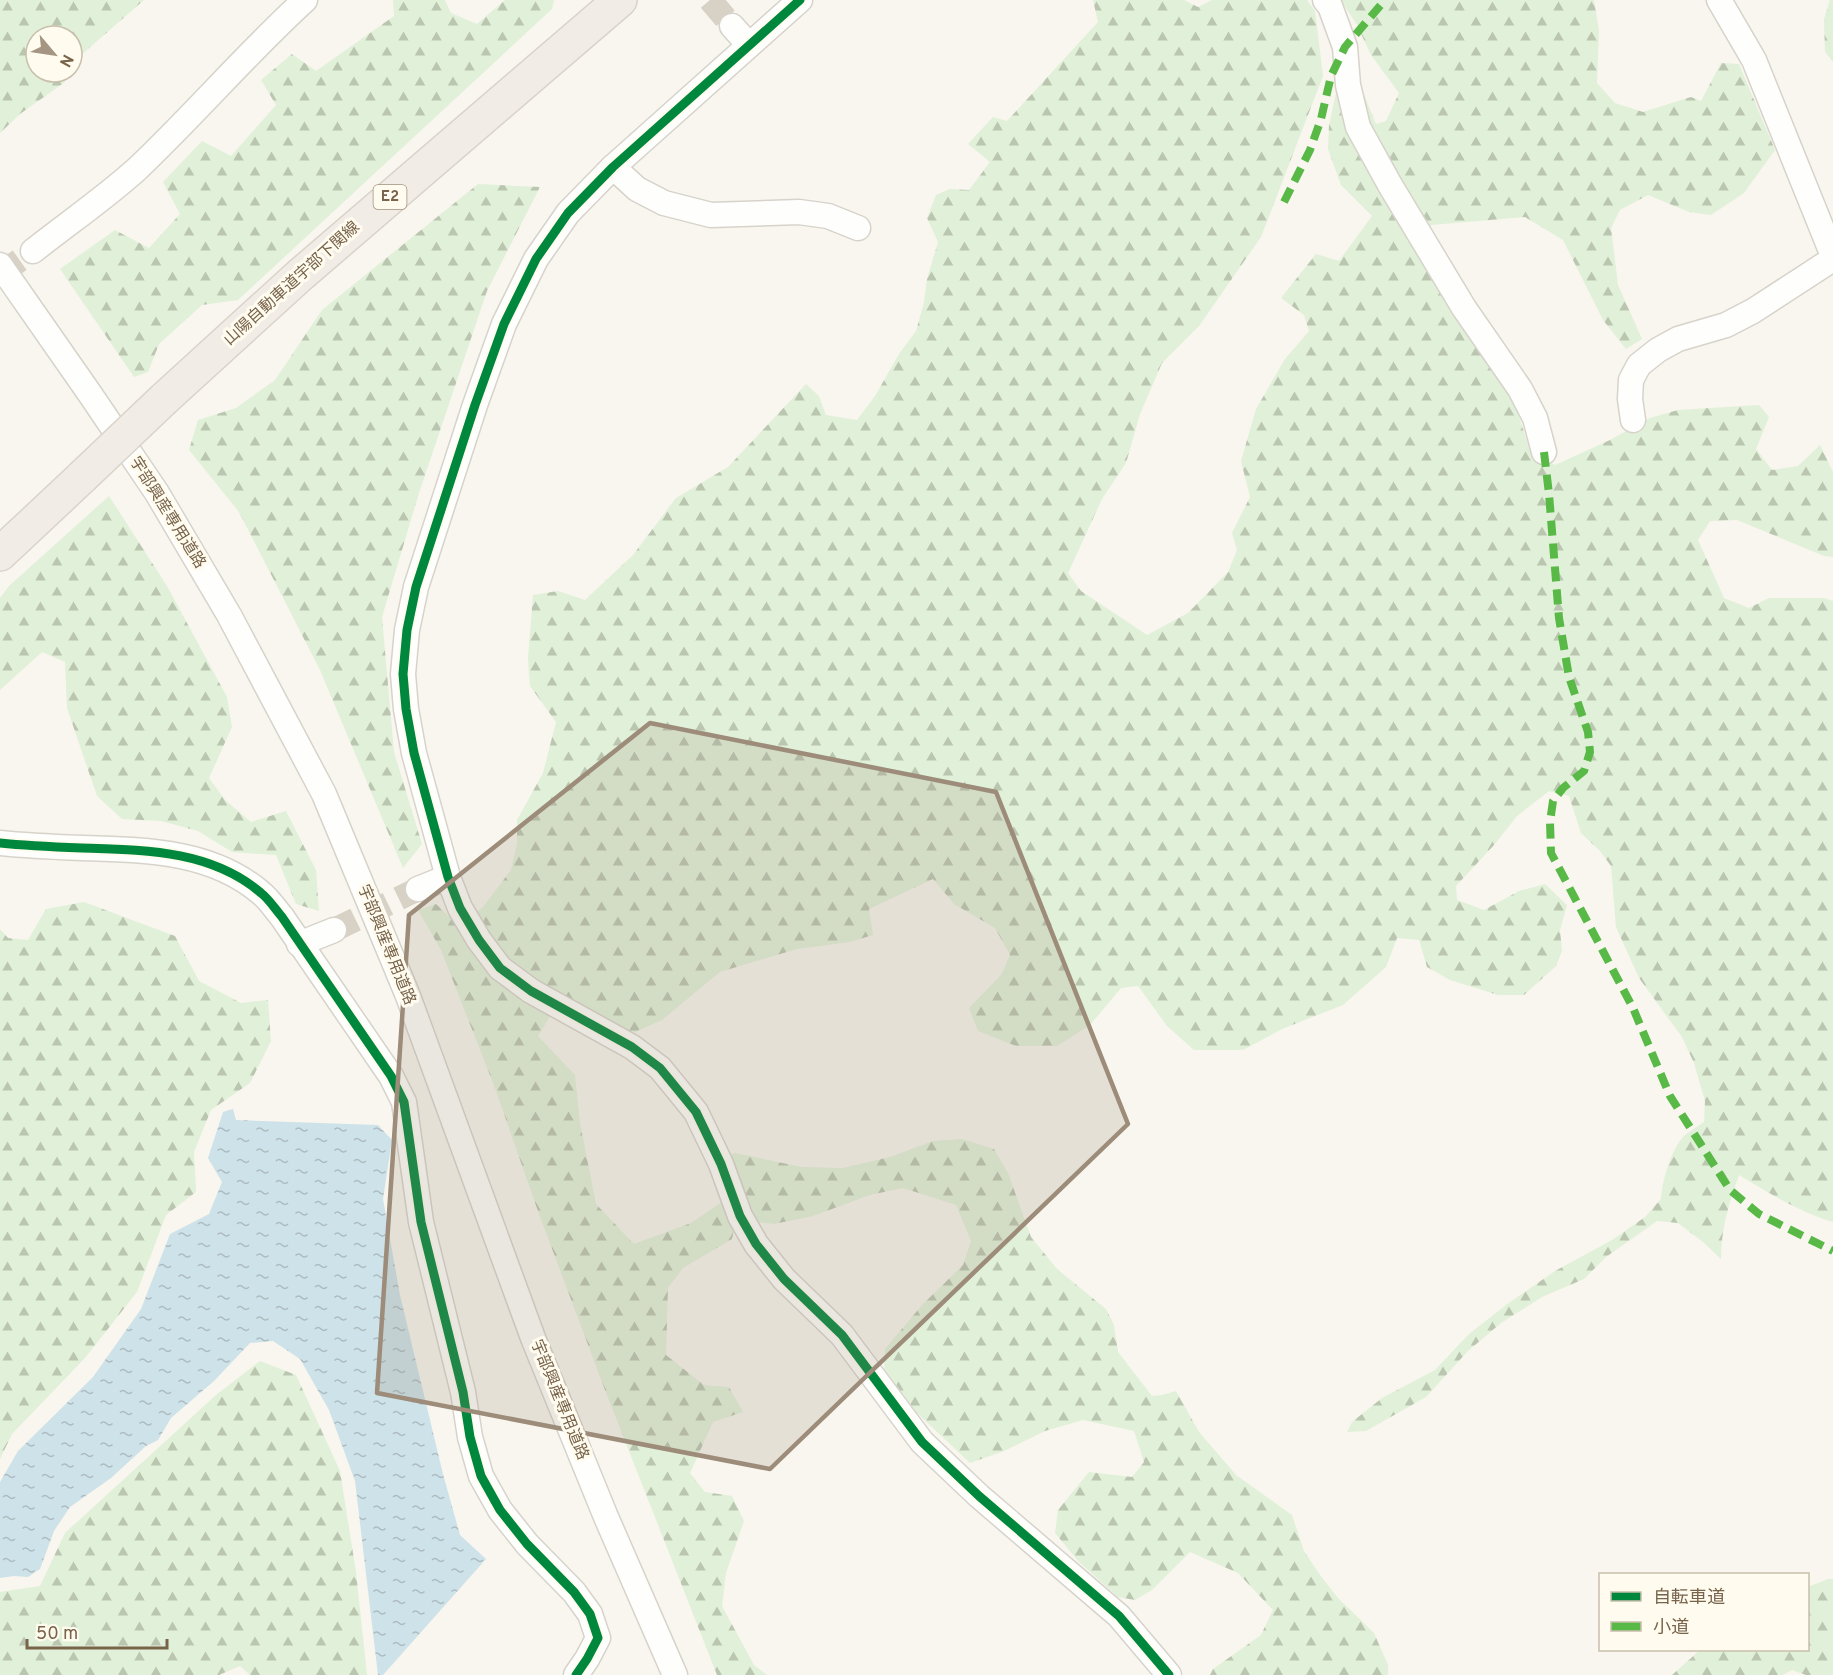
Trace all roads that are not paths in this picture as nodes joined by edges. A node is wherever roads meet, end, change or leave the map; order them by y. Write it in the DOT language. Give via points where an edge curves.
graph roads {
  1 [pos="305,0"];
  2 [pos="620,0"];
  3 [pos="800,0"];
  4 [pos="1325,0"];
  5 [pos="1719,0"];
  6 [pos="732,26"];
  7 [pos="749,45"];
  8 [pos="613,167"];
  9 [pos="858,228"];
  10 [pos="33,252"];
  11 [pos="1833,258"];
  12 [pos="0,265"];
  13 [pos="1633,420"];
  14 [pos="1544,452"];
  15 [pos="0,554"];
  16 [pos="0,843"];
  17 [pos="448,877"];
  18 [pos="418,889"];
  19 [pos="334,930"];
  20 [pos="299,944"];
  21 [pos="576,1675"];
  22 [pos="675,1675"];
  23 [pos="1169,1675"];
  1 -- 10 [label="street" via="135,171"];
  2 -- 15 [label="highway, 山陽自動車道宇部下関線 / E2, bridge" via="298,276"];
  3 -- 7 [label="street"];
  4 -- 14 [label="street" via="1345,47 1348,86 1358,127 1464,308 1520,389 1535,418"];
  5 -- 11 [label="street" via="1754,60"];
  6 -- 7 [label="street"];
  7 -- 8 [label="street"];
  8 -- 9 [label="street" via="637,189 664,203 711,214 799,212 828,216"];
  8 -- 17 [label="street" via="561,222 536,259 504,324 416,587 403,674 406,709"];
  11 -- 13 [label="street" via="1753,311 1708,332 1678,339 1639,365 1631,380"];
  12 -- 22 [label="street, 宇部興産専用道路" via="157,494 229,615 324,794 408,996 533,1338"];
  16 -- 20 [label="street" via="144,850 215,866 262,894"];
  17 -- 18 [label="street"];
  17 -- 23 [label="street" via="469,924 500,968 531,991 632,1047 660,1068 696,1112 740,1216 784,1280 842,1335 922,1442 1119,1616"];
  19 -- 20 [label="street"];
  20 -- 21 [label="street" via="391,1076 404,1102 421,1222 481,1476 500,1510 527,1545 574,1592 590,1614 598,1638"];
}
